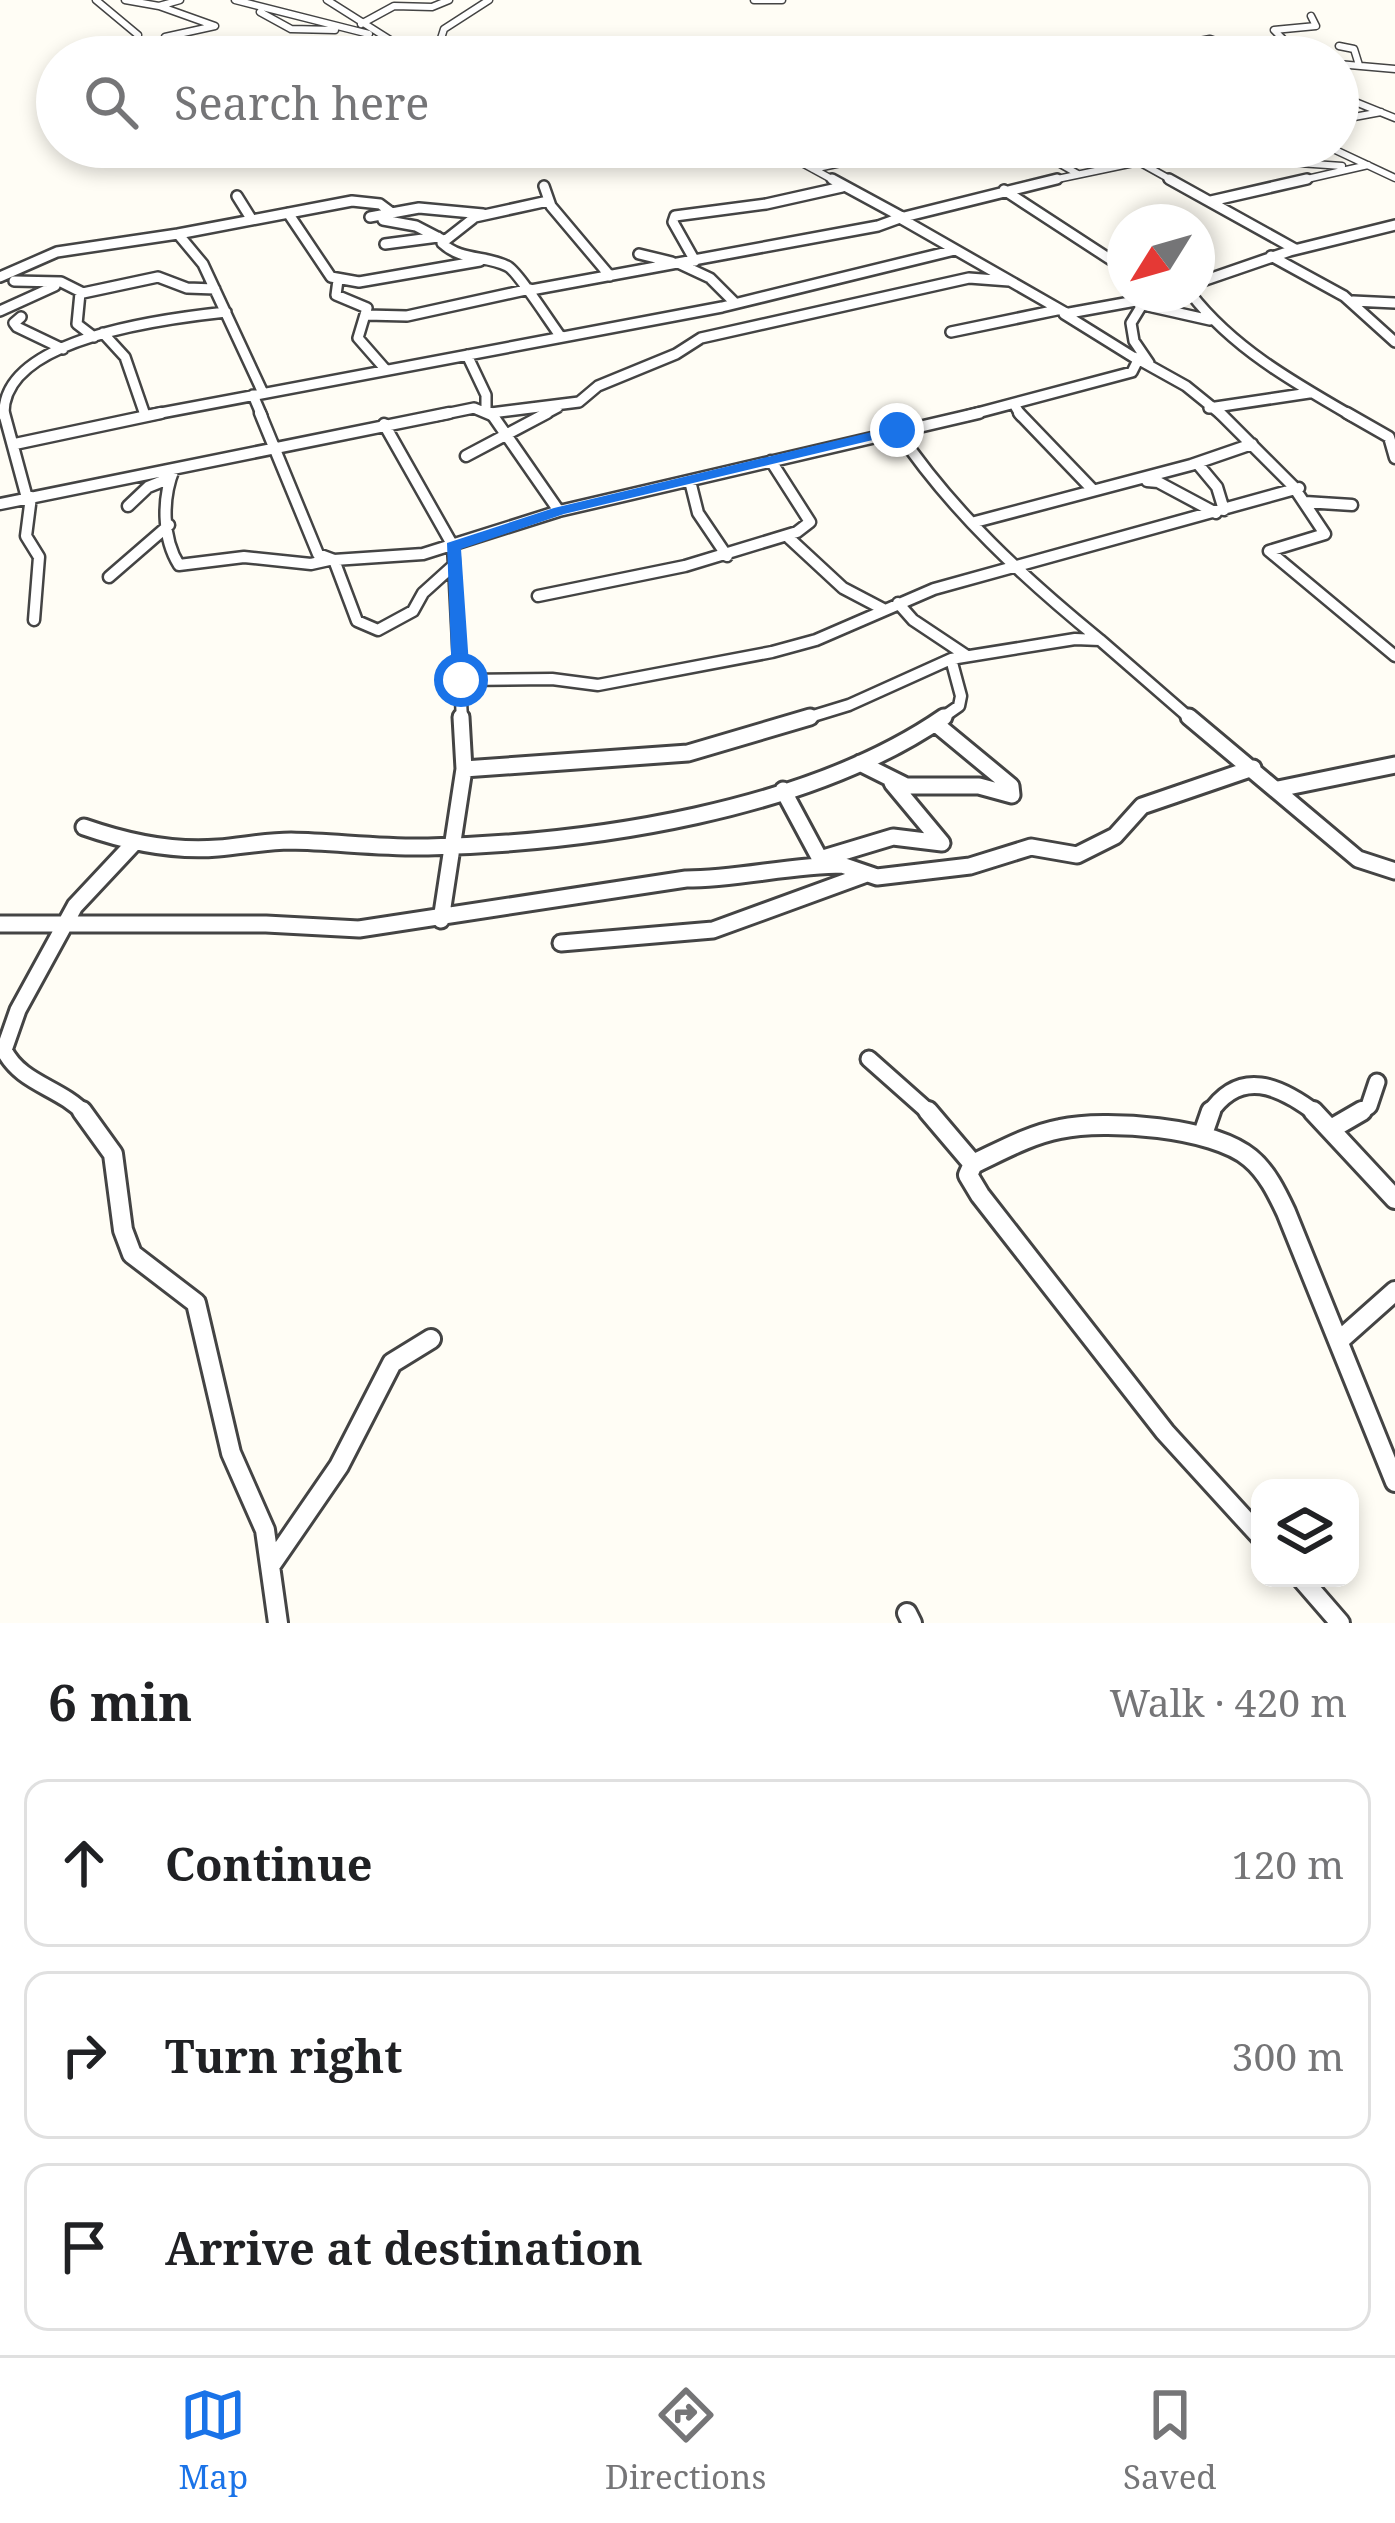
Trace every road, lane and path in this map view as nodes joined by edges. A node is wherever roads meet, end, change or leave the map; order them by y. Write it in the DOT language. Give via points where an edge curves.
graph roads {
  1 [pos="97,0"];
  2 [pos="125,0"];
  3 [pos="180,0"];
  4 [pos="235,0"];
  5 [pos="328,0"];
  6 [pos="449,0"];
  7 [pos="489,0"];
  8 [pos="754,0"];
  9 [pos="782,0"];
  10 [pos="159,6"];
  11 [pos="250,6"];
  12 [pos="1311,16"];
  13 [pos="1269,21"];
  14 [pos="361,24"];
  15 [pos="345,28"];
  16 [pos="1279,29"];
  17 [pos="377,34"];
  18 [pos="138,35"];
  19 [pos="170,36"];
  20 [pos="384,36"];
  21 [pos="442,36"];
  22 [pos="1279,36"];
  23 [pos="1359,65"];
  24 [pos="1382,68"];
  25 [pos="1395,69"];
  26 [pos="1362,76"];
  27 [pos="1359,103"];
  28 [pos="1381,112"];
  29 [pos="1359,116"];
  30 [pos="1395,118"];
  31 [pos="1359,161"];
  32 [pos="1368,165"];
  33 [pos="1359,166"];
  34 [pos="818,168"];
  35 [pos="1067,168"];
  36 [pos="1108,168"];
  37 [pos="1155,168"];
  38 [pos="1341,168"];
  39 [pos="813,169"];
  40 [pos="1078,174"];
  41 [pos="1395,178"];
  42 [pos="544,186"];
  43 [pos="842,187"];
  44 [pos="1004,190"];
  45 [pos="237,196"];
  46 [pos="1210,198"];
  47 [pos="548,201"];
  48 [pos="392,212"];
  49 [pos="288,213"];
  50 [pos="483,214"];
  51 [pos="370,217"];
  52 [pos="901,217"];
  53 [pos="252,220"];
  54 [pos="383,220"];
  55 [pos="1395,225"];
  56 [pos="178,234"];
  57 [pos="441,238"];
  58 [pos="385,244"];
  59 [pos="1295,249"];
  60 [pos="955,250"];
  61 [pos="639,254"];
  62 [pos="1271,256"];
  63 [pos="1107,257"];
  64 [pos="485,260"];
  65 [pos="695,261"];
  66 [pos="682,264"];
  67 [pos="20,266"];
  68 [pos="401,276"];
  69 [pos="610,276"];
  70 [pos="1215,276"];
  71 [pos="0,277"];
  72 [pos="338,280"];
  73 [pos="14,281"];
  74 [pos="1009,281"];
  75 [pos="63,283"];
  76 [pos="215,289"];
  77 [pos="530,290"];
  78 [pos="80,293"];
  79 [pos="19,301"];
  80 [pos="734,302"];
  81 [pos="1352,302"];
  82 [pos="354,303"];
  83 [pos="1395,303"];
  84 [pos="1107,306"];
  85 [pos="0,311"];
  86 [pos="1062,311"];
  87 [pos="226,312"];
  88 [pos="1135,312"];
  89 [pos="1177,312"];
  90 [pos="1205,312"];
  91 [pos="366,315"];
  92 [pos="21,317"];
  93 [pos="1211,320"];
  94 [pos="951,332"];
  95 [pos="99,335"];
  96 [pos="561,337"];
  97 [pos="1392,337"];
  98 [pos="63,349"];
  99 [pos="467,355"];
  100 [pos="1132,356"];
  101 [pos="1149,362"];
  102 [pos="386,370"];
  103 [pos="1309,393"];
  104 [pos="258,394"];
  105 [pos="2,401"];
  106 [pos="1014,404"];
  107 [pos="563,406"];
  108 [pos="1209,408"];
  109 [pos="489,411"];
  110 [pos="145,415"];
  111 [pos="384,424"];
  112 [pos="897,430"];
  113 [pos="509,434"];
  114 [pos="15,444"];
  115 [pos="1252,444"];
  116 [pos="274,446"];
  117 [pos="466,456"];
  118 [pos="1395,458"];
  119 [pos="771,461"];
  120 [pos="1197,464"];
  121 [pos="171,474"];
  122 [pos="1130,480"];
  123 [pos="690,481"];
  124 [pos="1092,488"];
  125 [pos="1299,488"];
  126 [pos="29,498"];
  127 [pos="1305,502"];
  128 [pos="0,505"];
  129 [pos="1352,505"];
  130 [pos="128,506"];
  131 [pos="559,511"];
  132 [pos="1220,512"];
  133 [pos="975,522"];
  134 [pos="169,525"];
  135 [pos="790,538"];
  136 [pos="453,547"];
  137 [pos="727,556"];
  138 [pos="332,560"];
  139 [pos="454,565"];
  140 [pos="1015,567"];
  141 [pos="109,577"];
  142 [pos="538,596"];
  143 [pos="898,603"];
  144 [pos="883,609"];
  145 [pos="34,620"];
  146 [pos="1100,640"];
  147 [pos="1395,656"];
  148 [pos="959,658"];
  149 [pos="461,680"];
  150 [pos="935,724"];
  151 [pos="860,763"];
  152 [pos="1395,765"];
  153 [pos="1252,768"];
  154 [pos="464,769"];
  155 [pos="892,783"];
  156 [pos="1277,789"];
  157 [pos="783,790"];
  158 [pos="84,827"];
  159 [pos="134,843"];
  160 [pos="454,846"];
  161 [pos="826,859"];
  162 [pos="843,866"];
  163 [pos="1395,871"];
  164 [pos="864,875"];
  165 [pos="441,920"];
  166 [pos="67,922"];
  167 [pos="0,924"];
  168 [pos="561,943"];
  169 [pos="2,1050"];
  170 [pos="869,1059"];
  171 [pos="1377,1082"];
  172 [pos="1330,1129"];
  173 [pos="1203,1134"];
  174 [pos="973,1164"];
  175 [pos="1395,1199"];
  176 [pos="1395,1291"];
  177 [pos="430,1339"];
  178 [pos="1341,1339"];
  179 [pos="1395,1482"];
  180 [pos="1251,1527"];
  181 [pos="271,1565"];
  182 [pos="1309,1587"];
  183 [pos="278,1623"];
  184 [pos="1340,1623"];
  1 -- 18 [label="street"];
  2 -- 10 [label="street"];
  3 -- 10 [label="street"];
  4 -- 11 [label="street"];
  5 -- 14 [label="street"];
  6 -- 14 [label="street" via="397,5"];
  7 -- 21 [label="street"];
  8 -- 9 [label="street"];
  10 -- 19 [label="street" via="215,26"];
  11 -- 15 [label="street"];
  11 -- 15 [label="street" via="290,29"];
  12 -- 16 [label="street" via="1316,26"];
  13 -- 16 [label="street"];
  14 -- 17 [label="street"];
  15 -- 17 [label="street"];
  16 -- 22 [label="street"];
  17 -- 20 [label="street"];
  23 -- 24 [label="street"];
  24 -- 25 [label="street"];
  24 -- 26 [label="street"];
  27 -- 28 [label="street"];
  28 -- 29 [label="street"];
  28 -- 30 [label="street"];
  31 -- 32 [label="street"];
  32 -- 33 [label="street"];
  32 -- 41 [label="street"];
  34 -- 39 [label="street"];
  35 -- 40 [label="street"];
  36 -- 40 [label="street"];
  37 -- 46 [label="street"];
  38 -- 46 [label="street"];
  39 -- 43 [label="street"];
  40 -- 44 [label="street"];
  42 -- 47 [label="street"];
  43 -- 52 [label="street"];
  43 -- 65 [label="street" via="675,216"];
  44 -- 52 [label="street"];
  44 -- 63 [label="street"];
  45 -- 53 [label="street"];
  46 -- 59 [label="street"];
  47 -- 50 [label="street"];
  47 -- 69 [label="street"];
  48 -- 49 [label="street" via="364,201"];
  48 -- 50 [label="street"];
  48 -- 51 [label="street"];
  49 -- 53 [label="street"];
  49 -- 72 [label="street"];
  50 -- 57 [label="street"];
  52 -- 60 [label="street"];
  52 -- 65 [label="street"];
  53 -- 56 [label="street"];
  54 -- 57 [label="street"];
  55 -- 59 [label="street"];
  56 -- 67 [label="street" via="57,252"];
  56 -- 76 [label="street"];
  57 -- 58 [label="street"];
  57 -- 64 [label="street" via="450,251"];
  59 -- 62 [label="street"];
  60 -- 74 [label="street"];
  60 -- 80 [label="street"];
  61 -- 66 [label="street"];
  62 -- 70 [label="street"];
  62 -- 81 [label="street"];
  64 -- 68 [label="street"];
  64 -- 77 [label="street" via="511,267"];
  65 -- 66 [label="street"];
  66 -- 69 [label="street"];
  66 -- 80 [label="street"];
  67 -- 71 [label="street"];
  67 -- 73 [label="street"];
  68 -- 72 [label="street"];
  68 -- 82 [label="street"];
  69 -- 77 [label="street"];
  72 -- 82 [label="street" via="336,295"];
  73 -- 75 [label="street"];
  73 -- 79 [label="street"];
  74 -- 86 [label="street"];
  74 -- 107 [label="street" via="969,278 701,338"];
  75 -- 78 [label="street"];
  75 -- 79 [label="street"];
  76 -- 78 [label="street" via="158,277"];
  76 -- 87 [label="street"];
  77 -- 91 [label="street" via="407,316"];
  77 -- 96 [label="street"];
  78 -- 95 [label="street" via="77,324"];
  79 -- 85 [label="street"];
  80 -- 96 [label="street"];
  81 -- 83 [label="street"];
  81 -- 97 [label="street"];
  82 -- 91 [label="street" via="365,305"];
  84 -- 86 [label="street"];
  86 -- 94 [label="street"];
  86 -- 100 [label="street"];
  87 -- 95 [label="street"];
  87 -- 104 [label="street"];
  88 -- 101 [label="street" via="1134,341"];
  89 -- 93 [label="street"];
  90 -- 93 [label="street"];
  91 -- 102 [label="street" via="358,338"];
  92 -- 98 [label="street" via="17,327"];
  93 -- 103 [label="street"];
  95 -- 98 [label="street"];
  95 -- 110 [label="street" via="125,357"];
  96 -- 99 [label="street"];
  98 -- 105 [label="street" via="15,375"];
  99 -- 102 [label="street"];
  99 -- 109 [label="street"];
  100 -- 101 [label="street"];
  100 -- 106 [label="street" via="1132,372"];
  101 -- 108 [label="street"];
  102 -- 104 [label="street"];
  103 -- 108 [label="street"];
  103 -- 118 [label="street" via="1377,426"];
  104 -- 110 [label="street"];
  104 -- 116 [label="street"];
  105 -- 114 [label="street"];
  106 -- 112 [label="street"];
  106 -- 124 [label="street"];
  107 -- 109 [label="street"];
  107 -- 113 [label="street"];
  108 -- 115 [label="street"];
  109 -- 111 [label="street" via="448,410"];
  109 -- 113 [label="street"];
  110 -- 114 [label="street"];
  111 -- 116 [label="street"];
  111 -- 136 [label="street"];
  112 -- 119 [label="street"];
  112 -- 133 [label="street" via="927,475"];
  113 -- 117 [label="street"];
  113 -- 131 [label="street"];
  114 -- 126 [label="street"];
  115 -- 120 [label="street"];
  115 -- 125 [label="street"];
  116 -- 121 [label="street"];
  116 -- 138 [label="street" via="314,548"];
  119 -- 123 [label="street"];
  119 -- 135 [label="street" via="810,522"];
  120 -- 122 [label="street"];
  120 -- 132 [label="street" via="1217,487"];
  121 -- 126 [label="street"];
  121 -- 130 [label="street"];
  121 -- 134 [label="street"];
  122 -- 124 [label="street"];
  122 -- 132 [label="street" via="1158,482"];
  123 -- 131 [label="street"];
  123 -- 137 [label="street" via="698,513"];
  124 -- 133 [label="street"];
  125 -- 127 [label="street"];
  125 -- 132 [label="street"];
  126 -- 128 [label="street"];
  126 -- 145 [label="street" via="26,536 39,557"];
  127 -- 129 [label="street"];
  127 -- 147 [label="street" via="1325,533 1269,550"];
  131 -- 136 [label="street"];
  132 -- 140 [label="street"];
  133 -- 140 [label="street"];
  134 -- 138 [label="street" via="179,566 244,557"];
  134 -- 141 [label="street"];
  135 -- 137 [label="street"];
  135 -- 144 [label="street" via="833,580"];
  136 -- 138 [label="street"];
  136 -- 139 [label="street"];
  137 -- 142 [label="street"];
  138 -- 139 [label="street" via="357,621 378,630 403,620"];
  139 -- 149 [label="street"];
  140 -- 143 [label="street"];
  140 -- 146 [label="street"];
  143 -- 144 [label="street"];
  143 -- 148 [label="street"];
  144 -- 149 [label="street" via="794,647 617,682"];
  146 -- 148 [label="street"];
  146 -- 153 [label="street"];
  148 -- 150 [label="street" via="959,706"];
  148 -- 154 [label="street" via="849,705 688,753"];
  149 -- 154 [label="street"];
  150 -- 151 [label="street"];
  150 -- 155 [label="street" via="1015,791"];
  151 -- 155 [label="street"];
  151 -- 157 [label="street"];
  152 -- 156 [label="street"];
  153 -- 156 [label="street"];
  153 -- 164 [label="street" via="1142,806 1115,836 1077,855 1031,847 970,866"];
  154 -- 160 [label="street"];
  155 -- 161 [label="street" via="942,842 893,837"];
  156 -- 163 [label="street" via="1358,859"];
  157 -- 160 [label="street" via="702,812"];
  157 -- 161 [label="street" via="815,856"];
  158 -- 159 [label="street"];
  159 -- 160 [label="street"];
  159 -- 166 [label="street" via="89,886"];
  160 -- 165 [label="street"];
  161 -- 162 [label="street"];
  162 -- 164 [label="street"];
  162 -- 165 [label="street" via="686,879"];
  164 -- 168 [label="street" via="713,930"];
  165 -- 166 [label="street" via="358,929"];
  166 -- 167 [label="street"];
  166 -- 169 [label="street"];
  169 -- 181 [label="street" via="17,1075 68,1096 105,1137 133,1257 184,1286 196,1303 231,1453 265,1530"];
  170 -- 174 [label="street" via="904,1084"];
  171 -- 172 [label="street" via="1369,1106"];
  172 -- 173 [label="street" via="1284,1087 1257,1080 1221,1097"];
  172 -- 175 [label="street"];
  173 -- 174 [label="street" via="1069,1127"];
  173 -- 178 [label="street" via="1242,1151 1263,1175"];
  174 -- 180 [label="street" via="968,1175 982,1201 1192,1469"];
  176 -- 178 [label="street"];
  177 -- 181 [label="street" via="392,1363 339,1466"];
  178 -- 179 [label="street"];
  181 -- 183 [label="street"];
  182 -- 184 [label="street"];
}
